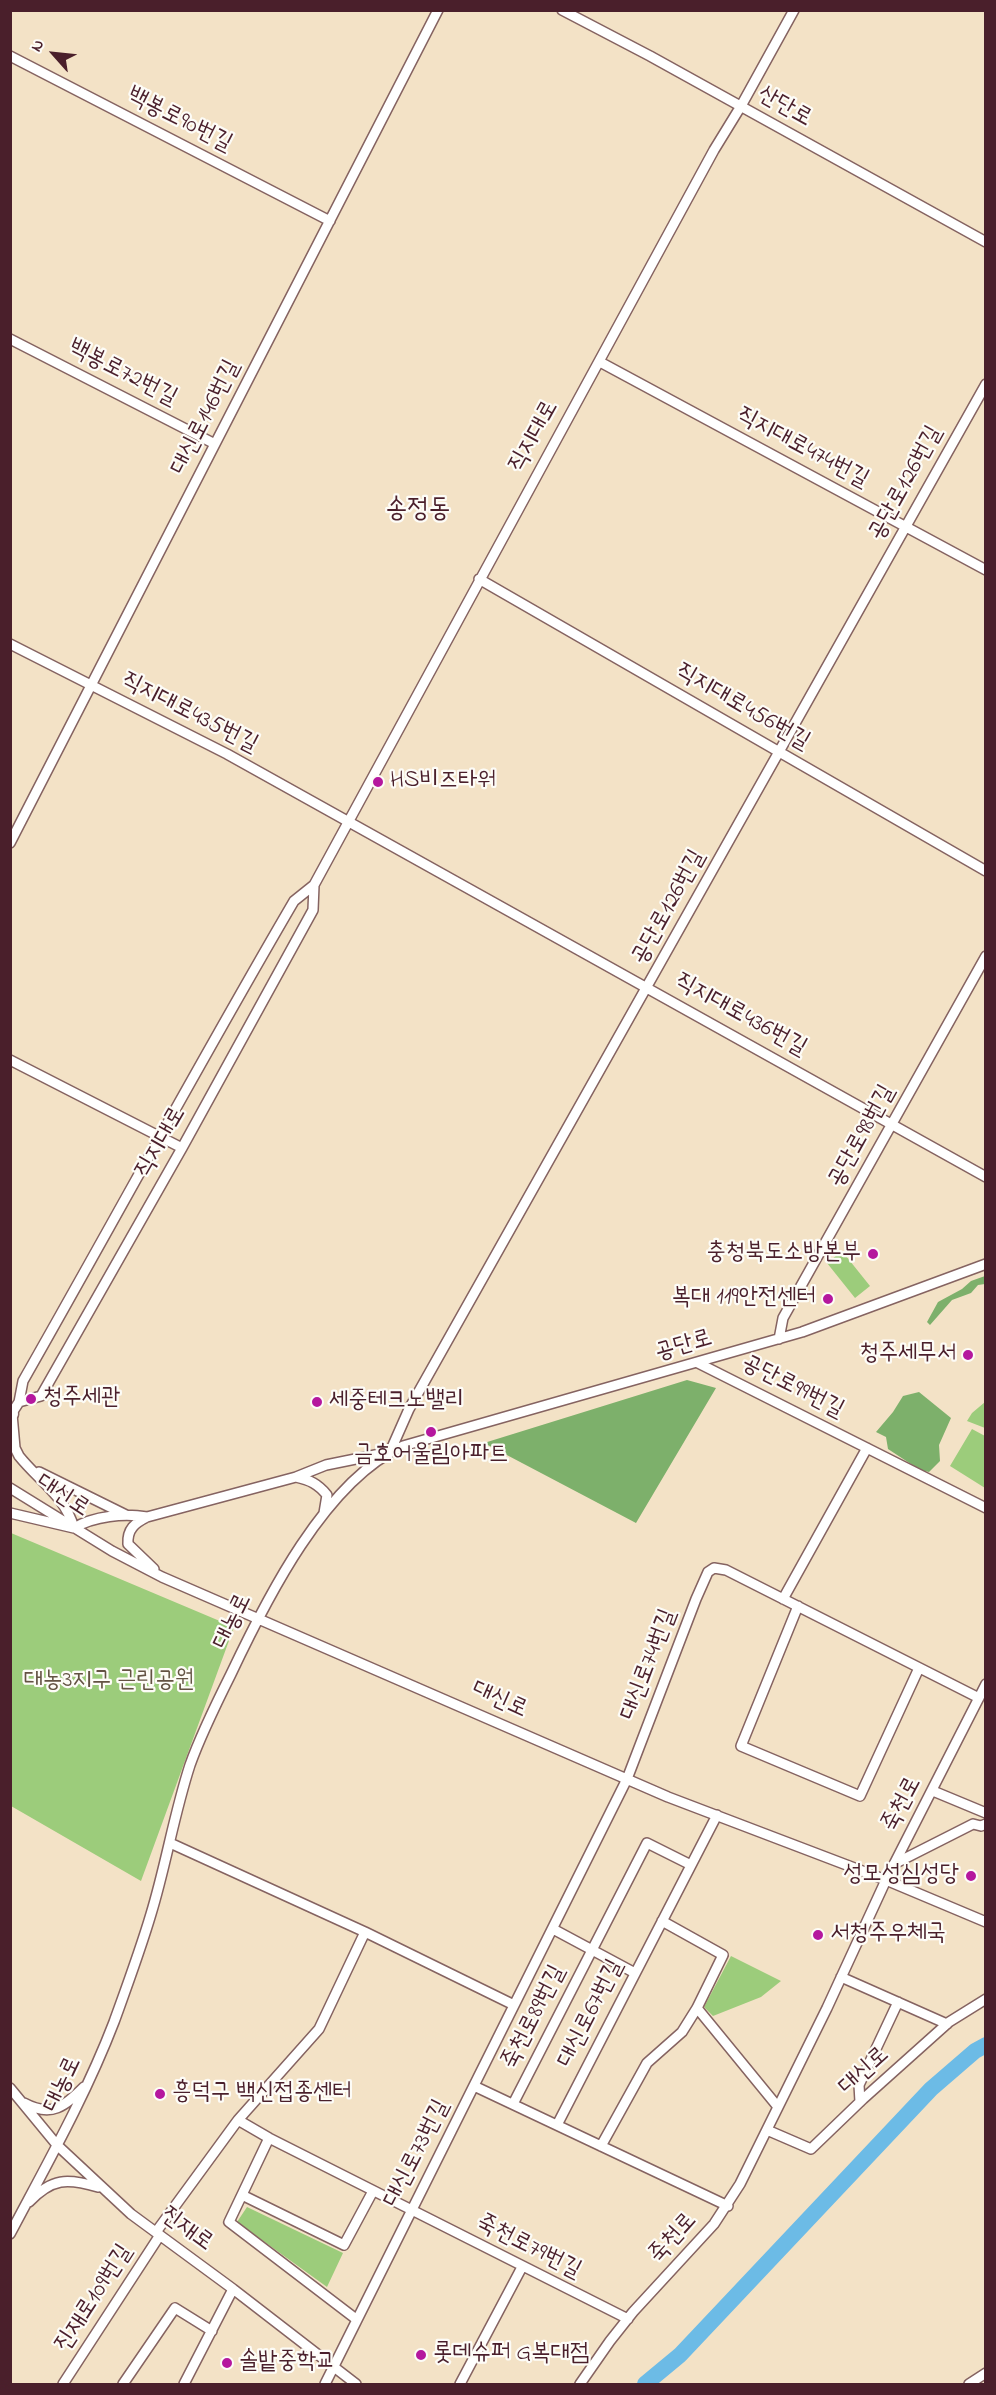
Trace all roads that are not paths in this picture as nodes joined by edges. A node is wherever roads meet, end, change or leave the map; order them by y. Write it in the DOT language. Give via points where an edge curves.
graph roads {
  1 [pos="438,10"];
  2 [pos="562,10"];
  3 [pos="794,10"];
  4 [pos="10,56"];
  5 [pos="741,106"];
  6 [pos="330,221"];
  7 [pos="986,243"];
  8 [pos="10,339"];
  9 [pos="600,362"];
  10 [pos="986,384"];
  11 [pos="215,444"];
  12 [pos="906,527"];
  13 [pos="986,570"];
  14 [pos="478,579"];
  15 [pos="10,644"];
  16 [pos="91,686"];
  17 [pos="780,752"];
  18 [pos="348,822"];
  19 [pos="10,843"];
  20 [pos="986,871"];
  21 [pos="314,885"];
  22 [pos="986,956"];
  23 [pos="648,987"];
  24 [pos="10,1060"];
  25 [pos="893,1124"];
  26 [pos="161,1138"];
  27 [pos="182,1148"];
  28 [pos="986,1177"];
  29 [pos="986,1264"];
  30 [pos="779,1339"];
  31 [pos="698,1363"];
  32 [pos="19,1402"];
  33 [pos="11,1415"];
  34 [pos="867,1448"];
  35 [pos="390,1452"];
  36 [pos="27,1467"];
  37 [pos="296,1477"];
  38 [pos="10,1488"];
  39 [pos="986,1508"];
  40 [pos="10,1513"];
  41 [pos="128,1516"];
  42 [pos="147,1516"];
  43 [pos="323,1517"];
  44 [pos="74,1528"];
  45 [pos="162,1577"];
  46 [pos="783,1599"];
  47 [pos="798,1606"];
  48 [pos="258,1617"];
  49 [pos="919,1668"];
  50 [pos="986,1684"];
  51 [pos="979,1698"];
  52 [pos="627,1779"];
  53 [pos="933,1791"];
  54 [pos="986,1813"];
  55 [pos="717,1815"];
  56 [pos="986,1824"];
  57 [pos="170,1843"];
  58 [pos="894,1863"];
  59 [pos="691,1865"];
  60 [pos="886,1880"];
  61 [pos="662,1921"];
  62 [pos="986,1922"];
  63 [pos="553,1929"];
  64 [pos="365,1932"];
  65 [pos="592,1950"];
  66 [pos="635,1973"];
  67 [pos="841,1977"];
  68 [pos="986,1999"];
  69 [pos="898,2002"];
  70 [pos="514,2006"];
  71 [pos="697,2008"];
  72 [pos="947,2024"];
  73 [pos="88,2083"];
  74 [pos="474,2086"];
  75 [pos="10,2088"];
  76 [pos="22,2102"];
  77 [pos="860,2102"];
  78 [pos="513,2104"];
  79 [pos="778,2107"];
  80 [pos="238,2120"];
  81 [pos="557,2125"];
  82 [pos="767,2130"];
  83 [pos="269,2138"];
  84 [pos="57,2145"];
  85 [pos="601,2146"];
  86 [pos="102,2188"];
  87 [pos="373,2191"];
  88 [pos="242,2195"];
  89 [pos="728,2206"];
  90 [pos="24,2208"];
  91 [pos="411,2211"];
  92 [pos="158,2233"];
  93 [pos="10,2234"];
  94 [pos="522,2267"];
  95 [pos="233,2289"];
  96 [pos="356,2319"];
  97 [pos="628,2319"];
  98 [pos="212,2331"];
  99 [pos="334,2367"];
  100 [pos="986,2373"];
  101 [pos="64,2382"];
  102 [pos="75,2385"];
  103 [pos="123,2385"];
  104 [pos="183,2385"];
  105 [pos="325,2385"];
  106 [pos="356,2385"];
  107 [pos="460,2385"];
  108 [pos="580,2385"];
  109 [pos="969,2385"];
  1 -- 6 [label="street, 대신로146번길"];
  2 -- 5 [label="street, 산단로"];
  3 -- 5 [label="street, 직지대로"];
  4 -- 6 [label="street, 백봉로90번길"];
  5 -- 7 [label="street, 산단로"];
  5 -- 9 [label="street, 직지대로"];
  6 -- 11 [label="street, 대신로146번길"];
  8 -- 11 [label="street, 백봉로72번길"];
  9 -- 12 [label="street, 직지대로474번길"];
  9 -- 14 [label="street, 직지대로"];
  10 -- 12 [label="street, 공단로126번길"];
  11 -- 16 [label="street, 대신로146번길"];
  12 -- 13 [label="street, 직지대로474번길"];
  12 -- 17 [label="street, 공단로126번길"];
  14 -- 17 [label="street, 직지대로456번길"];
  14 -- 18 [label="street, 직지대로"];
  15 -- 16 [label="street, 직지대로435번길"];
  16 -- 18 [label="street, 직지대로435번길" via="227,754"];
  16 -- 19 [label="street, 대신로146번길"];
  17 -- 20 [label="street, 직지대로456번길"];
  17 -- 23 [label="street, 공단로126번길"];
  18 -- 21 [label="street, 직지대로"];
  18 -- 23 [label="street, 직지대로436번길"];
  21 -- 26 [label="street, 직지대로" via="294,901"];
  21 -- 27 [label="street, 직지대로" via="313,910"];
  22 -- 25 [label="street, 공단로98번길"];
  23 -- 25 [label="street, 직지대로436번길"];
  23 -- 35 [label="street, 공단로126번길" via="409,1409"];
  24 -- 26 [label="street"];
  25 -- 28 [label="street, 직지대로436번길"];
  25 -- 30 [label="street, 공단로98번길" via="783,1318"];
  26 -- 27 [label="street"];
  26 -- 32 [label="street, 직지대로" via="23,1381"];
  27 -- 32 [label="street, 직지대로" via="42,1396"];
  29 -- 30 [label="street, 공단로"];
  30 -- 31 [label="street, 공단로"];
  31 -- 34 [label="street, 공단로99번길"];
  31 -- 35 [label="street, 공단로"];
  32 -- 33 [label="street, 직지대로"];
  33 -- 36 [label="street" via="15,1448"];
  34 -- 39 [label="street, 공단로99번길"];
  34 -- 46 [label="street"];
  35 -- 37 [label="street"];
  35 -- 43 [label="street, 대농로" via="357,1478"];
  36 -- 41 [label="street"];
  36 -- 44 [label="street" via="55,1492"];
  37 -- 42 [label="street"];
  37 -- 43 [label="street" via="320,1486 327,1495"];
  38 -- 44 [label="street, 대신로"];
  40 -- 44 [label="street"];
  41 -- 42 [label="street"];
  41 -- 44 [label="street" via="87,1520"];
  42 -- 45 [label="street" via="134,1524 127,1535 128,1544"];
  43 -- 48 [label="street, 대농로" via="302,1543"];
  44 -- 45 [label="street, 대신로"];
  45 -- 48 [label="street, 대신로"];
  46 -- 47 [label="street"];
  46 -- 52 [label="street, 대신로74번길" via="726,1570 714,1568 708,1572"];
  47 -- 49 [label="street"];
  47 -- 49 [label="street" via="741,1746 860,1796"];
  48 -- 52 [label="street, 대신로"];
  48 -- 57 [label="street, 대농로" via="191,1762"];
  49 -- 51 [label="street"];
  50 -- 51 [label="street, 죽천로"];
  51 -- 53 [label="street, 죽천로"];
  52 -- 55 [label="street, 대신로"];
  52 -- 63 [label="street, 대신로73번길"];
  53 -- 54 [label="street"];
  53 -- 58 [label="street, 죽천로"];
  55 -- 59 [label="street, 대신로67번길"];
  55 -- 60 [label="street, 대신로"];
  56 -- 58 [label="street" via="973,1824"];
  57 -- 64 [label="street"];
  57 -- 73 [label="street, 대농로" via="133,1970"];
  58 -- 60 [label="street, 죽천로"];
  59 -- 61 [label="street, 대신로67번길"];
  59 -- 65 [label="street, 대신로67번길" via="647,1843"];
  60 -- 62 [label="street, 대신로"];
  60 -- 67 [label="street, 죽천로"];
  61 -- 66 [label="street, 대신로67번길"];
  61 -- 71 [label="street" via="723,1955"];
  63 -- 65 [label="street"];
  63 -- 70 [label="street, 대신로73번길"];
  64 -- 70 [label="street"];
  64 -- 80 [label="street, 진재로109번길" via="320,2029"];
  65 -- 66 [label="street"];
  65 -- 78 [label="street, 죽천로89번길"];
  66 -- 81 [label="street, 대신로67번길"];
  67 -- 69 [label="street"];
  67 -- 79 [label="street, 죽천로"];
  68 -- 72 [label="street, 대신로"];
  69 -- 72 [label="street"];
  69 -- 77 [label="street" via="859,2085"];
  70 -- 74 [label="street, 대신로73번길"];
  71 -- 79 [label="street"];
  71 -- 85 [label="street" via="682,2032 647,2063"];
  72 -- 77 [label="street, 대신로"];
  73 -- 76 [label="street" via="57,2109 47,2111"];
  73 -- 84 [label="street, 대농로"];
  74 -- 78 [label="street, 죽천로89번길"];
  74 -- 91 [label="street, 대신로73번길"];
  75 -- 76 [label="street, 진재로"];
  76 -- 84 [label="street, 진재로"];
  77 -- 82 [label="street, 대신로" via="811,2149"];
  78 -- 81 [label="street, 죽천로89번길"];
  79 -- 82 [label="street, 죽천로"];
  80 -- 83 [label="street, 죽천로79번길"];
  80 -- 92 [label="street, 진재로109번길"];
  81 -- 85 [label="street, 죽천로89번길"];
  82 -- 89 [label="street, 죽천로"];
  83 -- 87 [label="street, 죽천로79번길"];
  83 -- 88 [label="street"];
  84 -- 86 [label="street, 진재로"];
  84 -- 90 [label="street, 대농로"];
  85 -- 89 [label="street, 죽천로89번길"];
  86 -- 90 [label="street" via="62,2181 47,2187"];
  86 -- 92 [label="street, 진재로"];
  87 -- 88 [label="street" via="344,2245"];
  87 -- 91 [label="street, 죽천로79번길"];
  88 -- 96 [label="street" via="229,2222"];
  89 -- 97 [label="street, 죽천로"];
  90 -- 93 [label="street, 대농로"];
  91 -- 94 [label="street, 죽천로79번길"];
  91 -- 96 [label="street, 대신로73번길"];
  92 -- 95 [label="street, 진재로"];
  92 -- 101 [label="street, 진재로109번길"];
  94 -- 97 [label="street, 죽천로79번길"];
  94 -- 107 [label="street"];
  95 -- 98 [label="street"];
  95 -- 99 [label="street, 진재로"];
  96 -- 99 [label="street, 대신로73번길"];
  97 -- 108 [label="street, 죽천로"];
  98 -- 103 [label="street" via="175,2308"];
  98 -- 104 [label="street"];
  99 -- 105 [label="street, 대신로73번길"];
  99 -- 106 [label="street, 진재로"];
  100 -- 109 [label="street"];
  101 -- 102 [label="street"];
}
